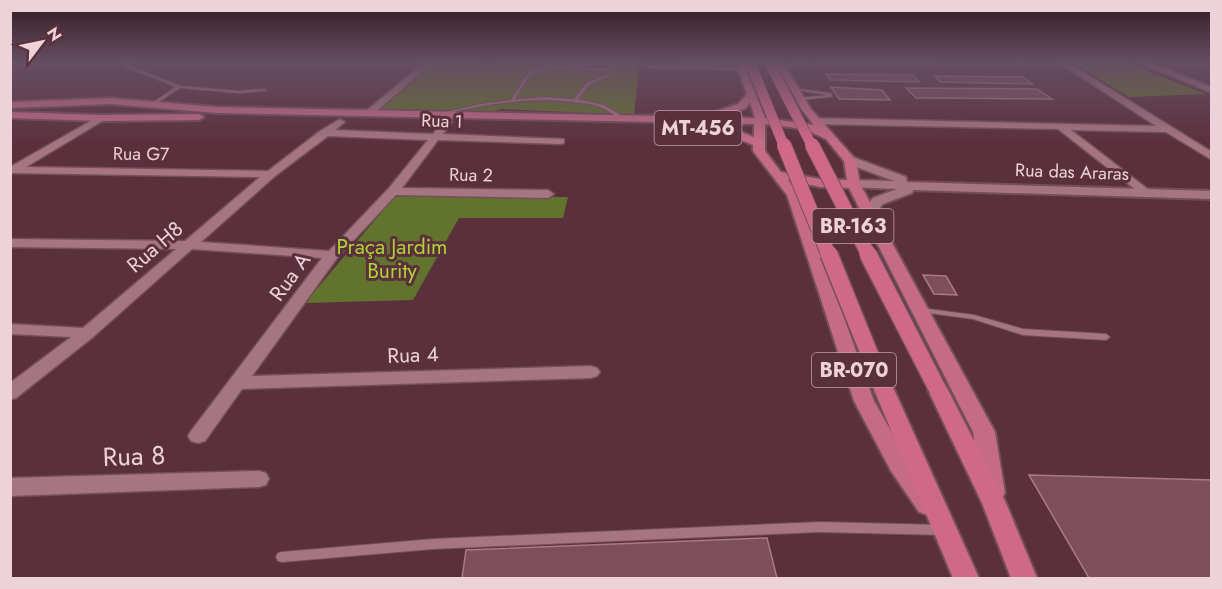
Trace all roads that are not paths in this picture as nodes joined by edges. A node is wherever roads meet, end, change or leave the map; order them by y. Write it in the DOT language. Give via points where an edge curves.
graph roads {
  1 [pos="175,89"];
  2 [pos="209,89"];
  3 [pos="397,89"];
  4 [pos="519,89"];
  5 [pos="583,89"];
  6 [pos="751,89"];
  7 [pos="755,89"];
  8 [pos="783,89"];
  9 [pos="795,89"];
  10 [pos="1105,89"];
  11 [pos="264,90"];
  12 [pos="752,94"];
  13 [pos="797,94"];
  14 [pos="513,99"];
  15 [pos="88,101"];
  16 [pos="574,101"];
  17 [pos="154,104"];
  18 [pos="10,105"];
  19 [pos="369,113"];
  20 [pos="10,115"];
  21 [pos="69,117"];
  22 [pos="101,118"];
  23 [pos="120,118"];
  24 [pos="446,118"];
  25 [pos="622,118"];
  26 [pos="669,120"];
  27 [pos="760,121"];
  28 [pos="816,121"];
  29 [pos="1061,127"];
  30 [pos="323,128"];
  31 [pos="1168,129"];
  32 [pos="436,137"];
  33 [pos="832,138"];
  34 [pos="560,141"];
  35 [pos="758,143"];
  36 [pos="1212,157"];
  37 [pos="850,160"];
  38 [pos="12,170"];
  39 [pos="773,170"];
  40 [pos="271,174"];
  41 [pos="854,184"];
  42 [pos="932,186"];
  43 [pos="393,191"];
  44 [pos="1145,193"];
  45 [pos="548,194"];
  46 [pos="1212,195"];
  47 [pos="868,213"];
  48 [pos="10,243"];
  49 [pos="189,245"];
  50 [pos="333,255"];
  51 [pos="919,309"];
  52 [pos="10,329"];
  53 [pos="87,333"];
  54 [pos="1106,338"];
  55 [pos="591,372"];
  56 [pos="236,383"];
  57 [pos="10,393"];
  58 [pos="198,436"];
  59 [pos="259,479"];
  60 [pos="10,487"];
  61 [pos="994,503"];
  62 [pos="945,530"];
  63 [pos="282,557"];
  64 [pos="966,579"];
  65 [pos="1024,579"];
  1 -- 17 [label="lane"];
  2 -- 11 [label="lane"];
  3 -- 19 [label="street"];
  4 -- 14 [label="lane"];
  5 -- 16 [label="lane"];
  6 -- 12 [label="main road"];
  7 -- 62 [label="highway, BR-163, bridge"];
  8 -- 61 [label="highway, BR-163, bridge"];
  9 -- 13 [label="main road"];
  10 -- 31 [label="street"];
  12 -- 26 [label="main road, MT-456" via="747,102 728,112"];
  12 -- 27 [label="main road"];
  13 -- 13 [label="lane" via="830,96 830,94"];
  13 -- 28 [label="main road"];
  14 -- 16 [label="lane"];
  14 -- 24 [label="lane" via="465,107"];
  15 -- 17 [label="main road, MT-456"];
  15 -- 18 [label="main road, MT-456"];
  15 -- 21 [label="main road" via="70,109"];
  16 -- 25 [label="lane" via="601,106"];
  17 -- 19 [label="main road, MT-456" via="217,110"];
  17 -- 23 [label="main road" via="143,112"];
  19 -- 24 [label="main road, MT-456"];
  20 -- 21 [label="main road, MT-456"];
  21 -- 22 [label="main road, MT-456"];
  22 -- 23 [label="main road, MT-456"];
  22 -- 38 [label="street"];
  23 -- 30 [label="main road, MT-456" via="202,117"];
  24 -- 25 [label="main road, MT-456"];
  24 -- 30 [label="main road, MT-456" via="340,122"];
  24 -- 32 [label="street, Rua A"];
  24 -- 35 [label="main road, MT-456" via="705,129 735,133"];
  25 -- 26 [label="main road, MT-456"];
  26 -- 27 [label="main road, MT-456"];
  27 -- 33 [label="main road" via="806,127"];
  27 -- 35 [label="main road"];
  28 -- 29 [label="street"];
  28 -- 33 [label="main road"];
  29 -- 31 [label="street"];
  29 -- 44 [label="street"];
  30 -- 32 [label="street, Rua 1"];
  30 -- 40 [label="street, Rua H8"];
  31 -- 36 [label="street"];
  32 -- 34 [label="street, Rua 1"];
  32 -- 43 [label="street, Rua A"];
  33 -- 37 [label="main road"];
  35 -- 39 [label="main road, BR-070" via="761,156"];
  37 -- 41 [label="main road"];
  37 -- 42 [label="street" via="902,180"];
  38 -- 40 [label="street, Rua G7"];
  39 -- 41 [label="main road" via="813,182"];
  39 -- 62 [label="main road, BR-070" via="793,195 864,401 899,465"];
  40 -- 49 [label="street, Rua H8"];
  41 -- 42 [label="street"];
  41 -- 47 [label="main road"];
  42 -- 44 [label="street, Rua das Araras"];
  42 -- 47 [label="street" via="889,195"];
  43 -- 45 [label="street, Rua 2"];
  43 -- 50 [label="street, Rua A"];
  44 -- 46 [label="street, Rua das Araras"];
  47 -- 51 [label="main road"];
  48 -- 49 [label="street"];
  49 -- 50 [label="street"];
  49 -- 53 [label="street, Rua H8"];
  50 -- 56 [label="street, Rua A"];
  51 -- 54 [label="lane" via="974,317 1023,332"];
  51 -- 61 [label="main road" via="984,432"];
  52 -- 53 [label="street"];
  53 -- 57 [label="street, Rua H8"];
  55 -- 56 [label="street, Rua 4"];
  56 -- 58 [label="street, Rua A"];
  59 -- 60 [label="street, Rua 8"];
  61 -- 65 [label="highway, BR-163"];
  62 -- 63 [label="lane" via="820,527 433,544"];
  62 -- 64 [label="highway, BR-163"];
}
